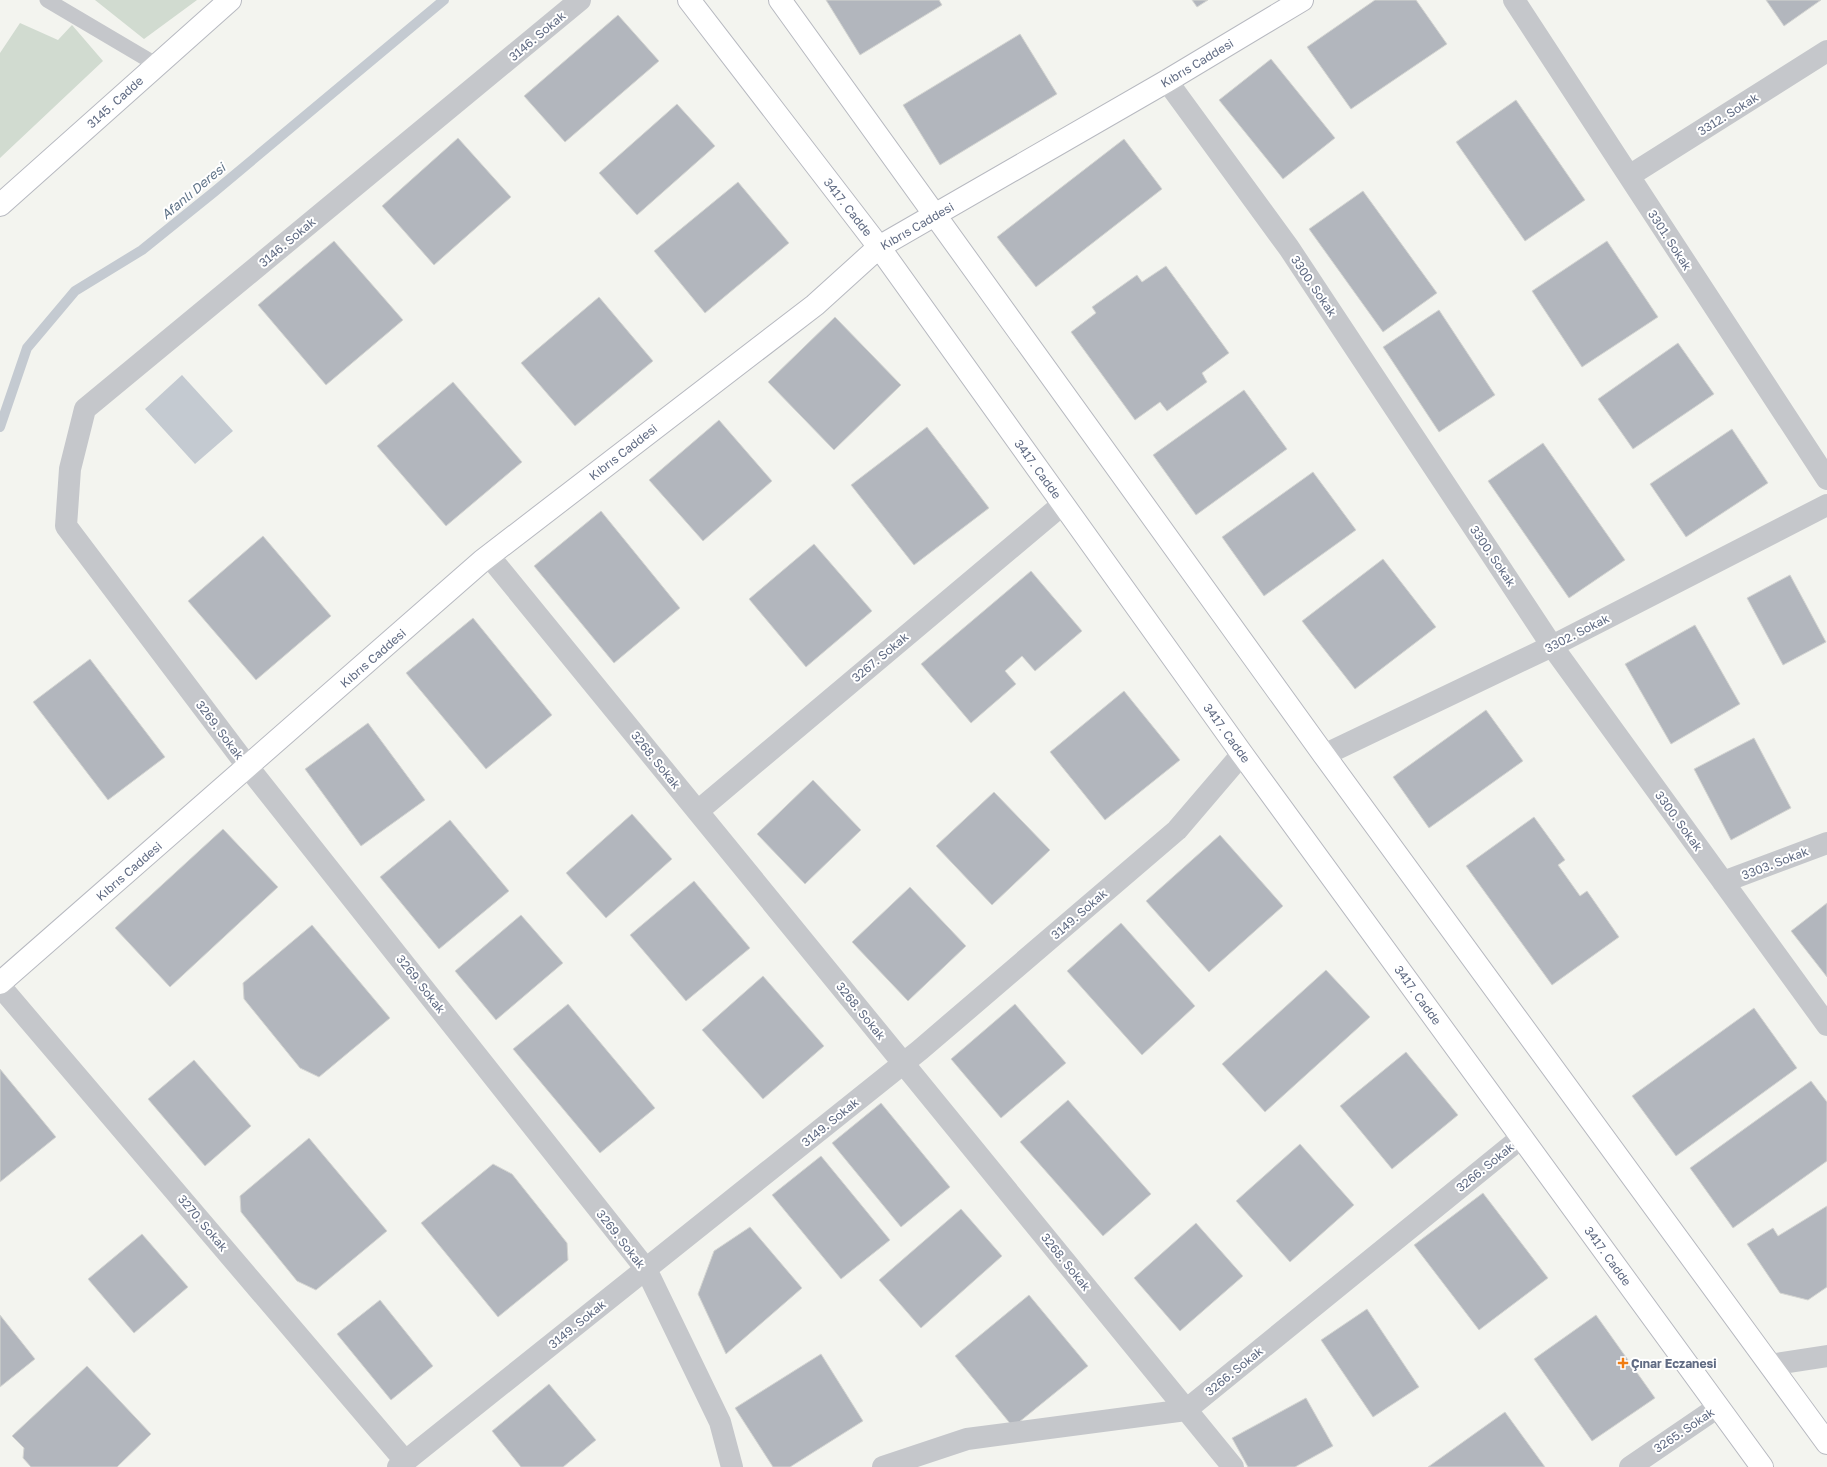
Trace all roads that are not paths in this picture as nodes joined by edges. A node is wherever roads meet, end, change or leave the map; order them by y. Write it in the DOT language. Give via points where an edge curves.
graph roads {
  1 [pos="47,0"];
  2 [pos="230,0"];
  3 [pos="580,0"];
  4 [pos="689,0"];
  5 [pos="780,0"];
  6 [pos="1302,0"];
  7 [pos="1514,0"];
  8 [pos="1827,52"];
  9 [pos="157,65"];
  10 [pos="1167,81"];
  11 [pos="1629,176"];
  12 [pos="0,205"];
  13 [pos="935,216"];
  14 [pos="879,247"];
  15 [pos="1827,479"];
  16 [pos="1063,504"];
  17 [pos="1827,505"];
  18 [pos="66,526"];
  19 [pos="489,556"];
  20 [pos="1552,646"];
  21 [pos="1242,754"];
  22 [pos="1324,755"];
  23 [pos="248,767"];
  24 [pos="698,811"];
  25 [pos="1827,843"];
  26 [pos="1723,882"];
  27 [pos="0,983"];
  28 [pos="0,986"];
  29 [pos="1827,1025"];
  30 [pos="904,1063"];
  31 [pos="1522,1137"];
  32 [pos="646,1269"];
  33 [pos="1827,1356"];
  34 [pos="1770,1365"];
  35 [pos="1718,1407"];
  36 [pos="1186,1410"];
  37 [pos="1827,1443"];
  38 [pos="402,1464"];
  39 [pos="732,1467"];
  40 [pos="883,1467"];
  41 [pos="1233,1467"];
  42 [pos="1630,1467"];
  43 [pos="1762,1467"];
  1 -- 9 [label="lane"];
  2 -- 9 [label="street, 3145. Cadde"];
  3 -- 18 [label="street, 3146. Sokak" via="85,409 70,469"];
  4 -- 14 [label="street, 3417. Cadde"];
  5 -- 13 [label="street"];
  6 -- 10 [label="street, Kıbrıs Caddesi"];
  7 -- 11 [label="street, 3301. Sokak"];
  8 -- 11 [label="street, 3312. Sokak"];
  9 -- 12 [label="street, 3145. Cadde"];
  10 -- 13 [label="street, Kıbrıs Caddesi"];
  10 -- 20 [label="street, 3300. Sokak" via="1289,248"];
  11 -- 15 [label="street, 3301. Sokak"];
  13 -- 14 [label="street, Kıbrıs Caddesi"];
  13 -- 22 [label="street"];
  14 -- 16 [label="street, 3417. Cadde"];
  14 -- 19 [label="street, Kıbrıs Caddesi" via="815,305"];
  16 -- 21 [label="street, 3417. Cadde"];
  16 -- 24 [label="street, 3267. Sokak"];
  17 -- 20 [label="street, 3302. Sokak"];
  18 -- 23 [label="street, 3269. Sokak"];
  19 -- 23 [label="street, Kıbrıs Caddesi"];
  19 -- 24 [label="street, 3268. Sokak"];
  20 -- 22 [label="street, 3302. Sokak"];
  20 -- 26 [label="street, 3300. Sokak"];
  21 -- 30 [label="street, 3149. Sokak" via="1178,830"];
  21 -- 31 [label="street, 3417. Cadde"];
  22 -- 34 [label="street"];
  23 -- 27 [label="street, Kıbrıs Caddesi"];
  23 -- 32 [label="street, 3269. Sokak"];
  24 -- 30 [label="street, 3268. Sokak"];
  25 -- 26 [label="street, 3303. Sokak"];
  26 -- 29 [label="street, 3300. Sokak"];
  28 -- 38 [label="street, 3270. Sokak"];
  30 -- 32 [label="street, 3149. Sokak"];
  30 -- 36 [label="street, 3268. Sokak"];
  31 -- 35 [label="street, 3417. Cadde"];
  31 -- 36 [label="street, 3266. Sokak"];
  32 -- 38 [label="street, 3149. Sokak"];
  32 -- 39 [label="street, 3269. Sokak" via="720,1422"];
  33 -- 34 [label="street"];
  34 -- 37 [label="street"];
  35 -- 42 [label="street, 3265. Sokak"];
  35 -- 43 [label="street, 3417. Cadde"];
  36 -- 40 [label="street" via="967,1439"];
  36 -- 41 [label="street, 3268. Sokak"];
}
